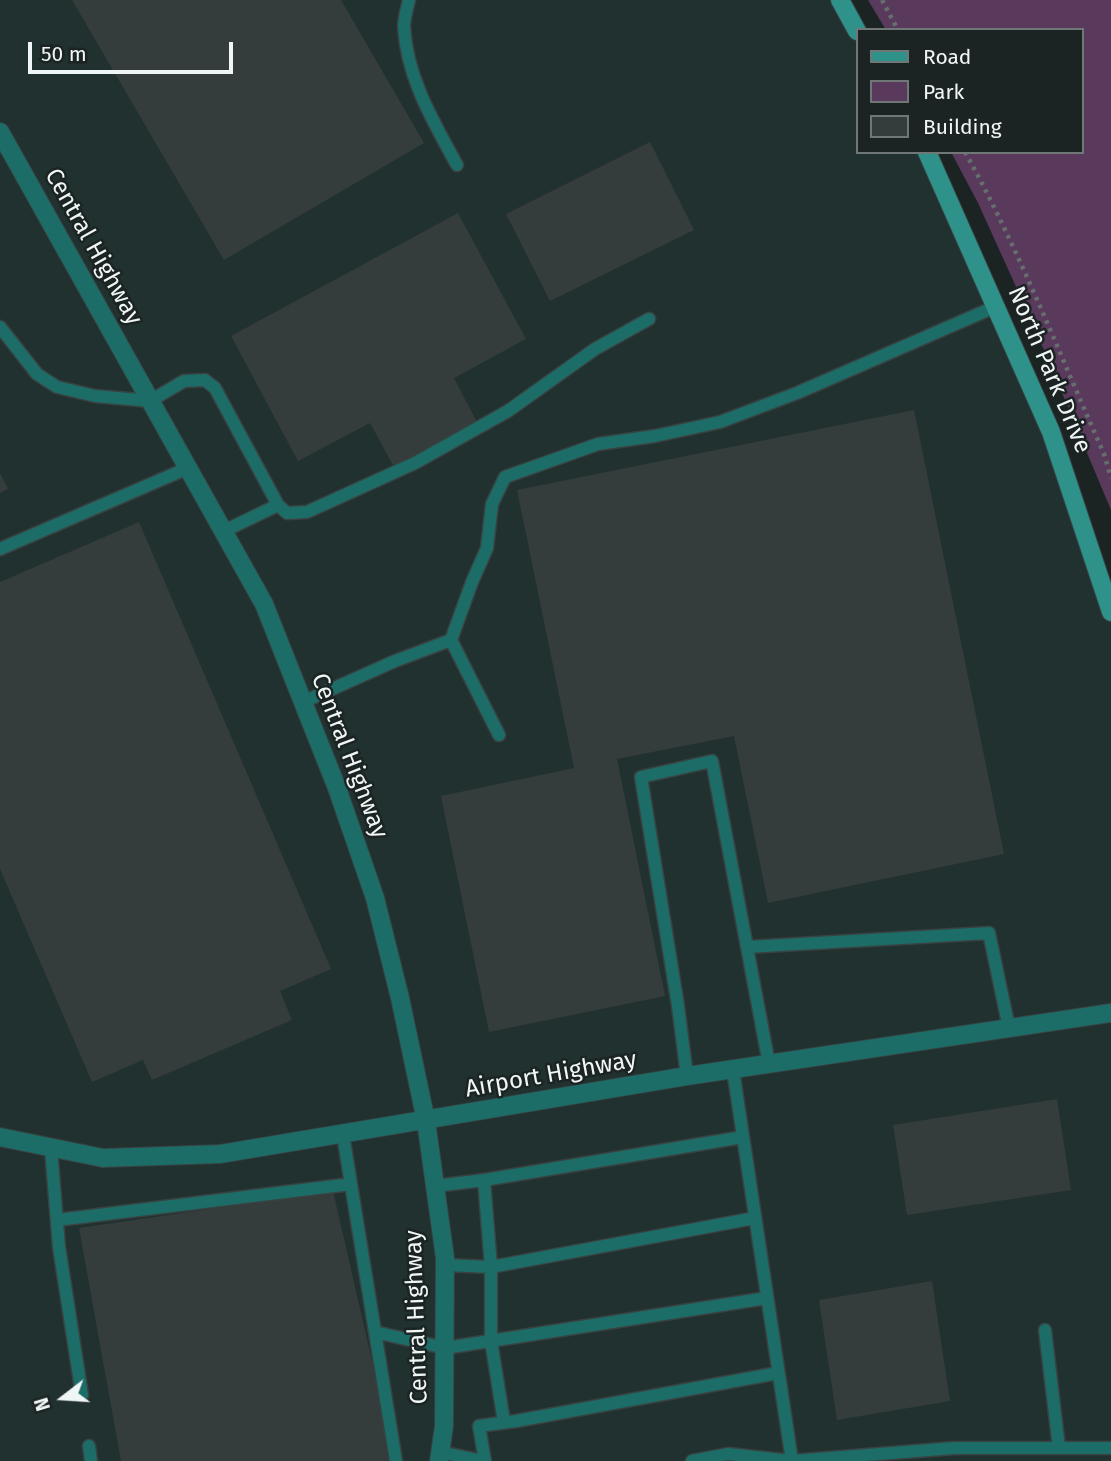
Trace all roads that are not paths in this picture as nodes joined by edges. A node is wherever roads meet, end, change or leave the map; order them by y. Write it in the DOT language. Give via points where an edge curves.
graph roads {
  1 [pos="840,0"];
  2 [pos="408,1"];
  3 [pos="856,29"];
  4 [pos="0,132"];
  5 [pos="928,154"];
  6 [pos="457,165"];
  7 [pos="997,306"];
  8 [pos="649,319"];
  9 [pos="0,327"];
  10 [pos="150,401"];
  11 [pos="188,468"];
  12 [pos="278,505"];
  13 [pos="223,531"];
  14 [pos="0,550"];
  15 [pos="1111,612"];
  16 [pos="451,640"];
  17 [pos="303,702"];
  18 [pos="499,735"];
  19 [pos="747,947"];
  20 [pos="1111,1013"];
  21 [pos="1009,1028"];
  22 [pos="769,1064"];
  23 [pos="733,1070"];
  24 [pos="687,1076"];
  25 [pos="426,1121"];
  26 [pos="343,1135"];
  27 [pos="0,1137"];
  28 [pos="743,1138"];
  29 [pos="51,1149"];
  30 [pos="484,1180"];
  31 [pos="351,1184"];
  32 [pos="435,1186"];
  33 [pos="755,1218"];
  34 [pos="57,1220"];
  35 [pos="445,1265"];
  36 [pos="491,1267"];
  37 [pos="767,1298"];
  38 [pos="1045,1330"];
  39 [pos="375,1332"];
  40 [pos="491,1341"];
  41 [pos="445,1348"];
  42 [pos="778,1373"];
  43 [pos="82,1395"];
  44 [pos="504,1422"];
  45 [pos="89,1446"];
  46 [pos="1059,1448"];
  47 [pos="1111,1448"];
  48 [pos="988,1455"];
  49 [pos="440,1456"];
  50 [pos="91,1461"];
  51 [pos="396,1461"];
  52 [pos="484,1461"];
  53 [pos="692,1461"];
  54 [pos="792,1461"];
  1 -- 3 [label="street"];
  2 -- 6 [label="lane" via="404,25 410,70"];
  4 -- 10 [label="street, Central Highway"];
  5 -- 7 [label="street, North Park Drive"];
  7 -- 15 [label="street, North Park Drive" via="1051,432"];
  7 -- 16 [label="lane" via="720,422 598,444 505,477 492,503 487,548"];
  8 -- 12 [label="lane" via="595,349 508,411 415,463 307,512 287,513"];
  9 -- 10 [label="lane" via="37,374 57,387"];
  10 -- 11 [label="street, Central Highway"];
  10 -- 12 [label="lane" via="184,381 205,380 215,388"];
  11 -- 13 [label="street, Central Highway"];
  11 -- 14 [label="lane"];
  12 -- 13 [label="lane"];
  13 -- 17 [label="street, Central Highway" via="264,604"];
  16 -- 17 [label="lane"];
  16 -- 18 [label="lane"];
  17 -- 25 [label="street, Central Highway" via="375,898"];
  19 -- 21 [label="lane" via="989,933"];
  19 -- 22 [label="lane"];
  19 -- 24 [label="lane" via="712,761 640,777"];
  20 -- 21 [label="street, Airport Highway"];
  21 -- 22 [label="street, Airport Highway"];
  22 -- 23 [label="street, Airport Highway"];
  23 -- 24 [label="street, Airport Highway"];
  23 -- 28 [label="lane"];
  24 -- 25 [label="street, Airport Highway"];
  25 -- 26 [label="street, Airport Highway"];
  25 -- 32 [label="street, Central Highway"];
  26 -- 29 [label="street, Airport Highway" via="220,1154 103,1157"];
  26 -- 31 [label="lane"];
  27 -- 29 [label="street, Airport Highway"];
  28 -- 30 [label="lane"];
  28 -- 33 [label="lane"];
  29 -- 34 [label="lane"];
  30 -- 32 [label="lane"];
  30 -- 36 [label="lane"];
  31 -- 34 [label="lane"];
  31 -- 39 [label="lane"];
  32 -- 35 [label="street, Central Highway"];
  33 -- 36 [label="lane"];
  33 -- 37 [label="lane"];
  34 -- 43 [label="lane"];
  35 -- 36 [label="lane"];
  35 -- 41 [label="street, Central Highway"];
  36 -- 40 [label="lane"];
  37 -- 40 [label="lane"];
  37 -- 42 [label="lane"];
  38 -- 46 [label="lane"];
  39 -- 41 [label="lane"];
  39 -- 51 [label="lane"];
  40 -- 41 [label="lane"];
  40 -- 44 [label="lane"];
  41 -- 49 [label="street, Central Highway"];
  42 -- 44 [label="lane"];
  42 -- 54 [label="lane"];
  44 -- 52 [label="lane" via="479,1426"];
  45 -- 50 [label="lane"];
  46 -- 47 [label="lane"];
  46 -- 48 [label="lane"];
  48 -- 54 [label="lane" via="954,1448"];
  49 -- 52 [label="lane"];
  53 -- 54 [label="lane" via="728,1454"];
}
